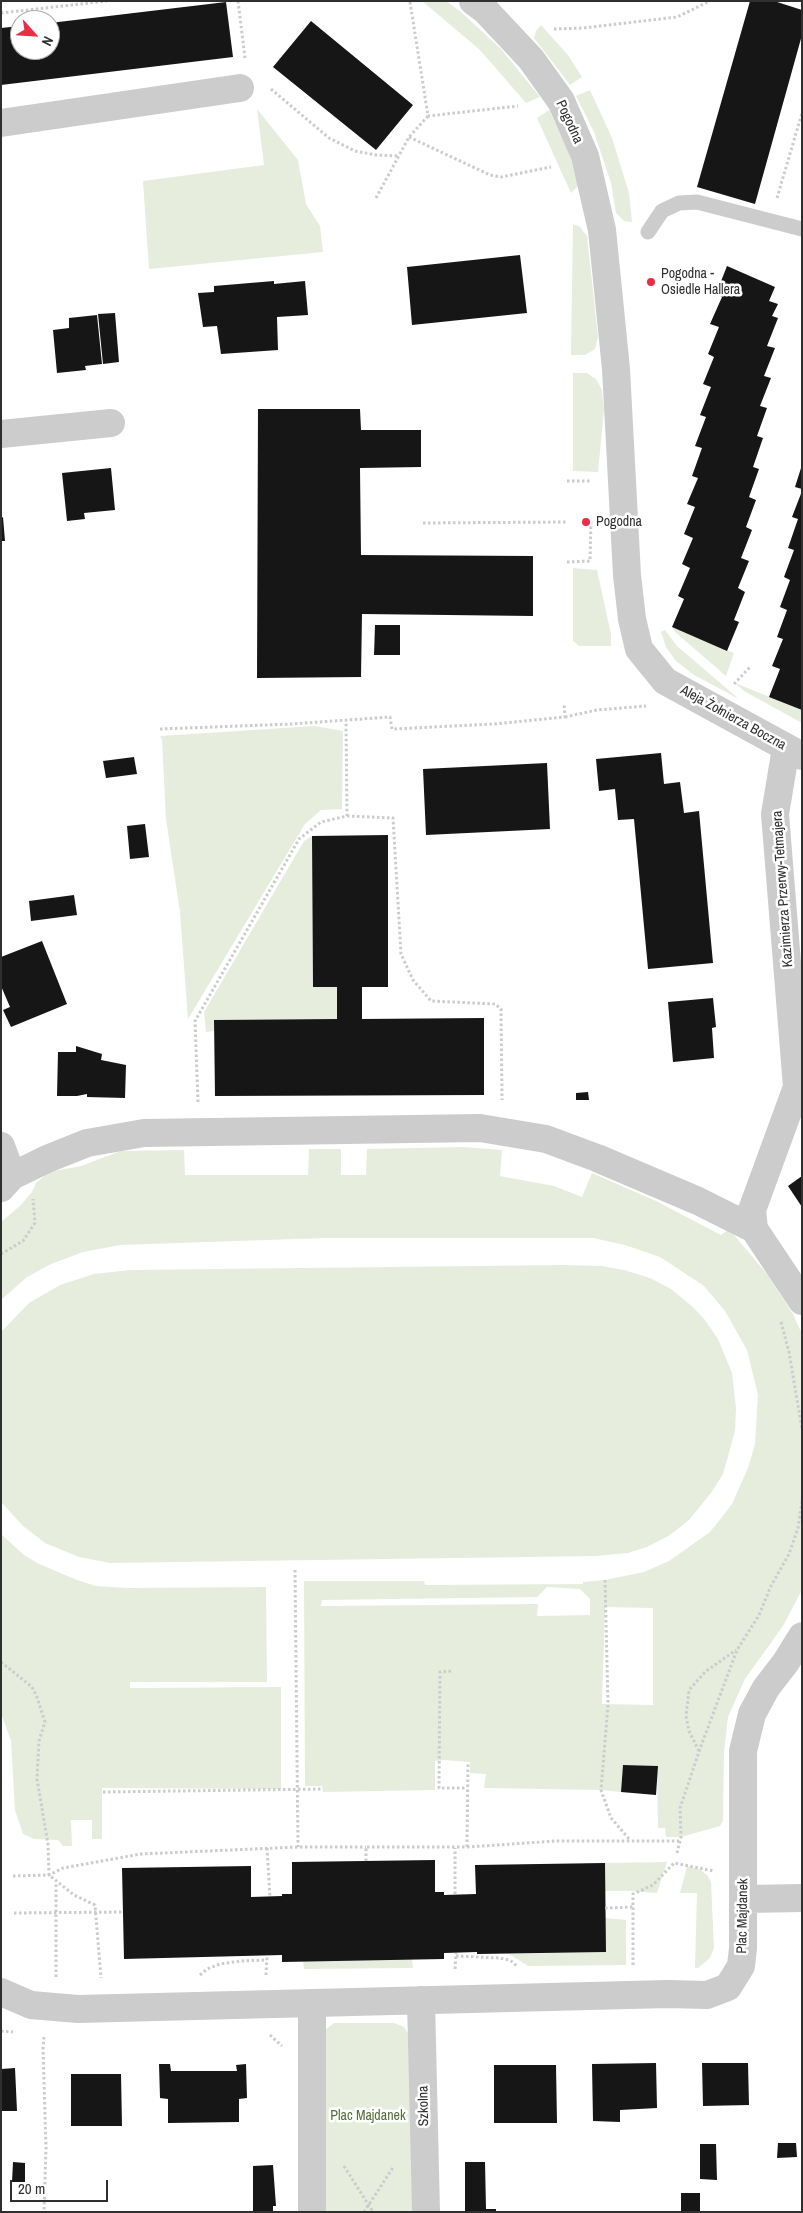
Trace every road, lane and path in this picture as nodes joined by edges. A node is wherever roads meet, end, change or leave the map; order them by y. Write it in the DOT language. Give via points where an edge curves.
graph roads {
  1 [pos="107,1"];
  2 [pos="238,1"];
  3 [pos="473,1"];
  4 [pos="710,1"];
  5 [pos="410,2"];
  6 [pos="1,13"];
  7 [pos="554,29"];
  8 [pos="243,77"];
  9 [pos="268,86"];
  10 [pos="518,106"];
  11 [pos="802,112"];
  12 [pos="428,116"];
  13 [pos="1,123"];
  14 [pos="409,137"];
  15 [pos="399,156"];
  16 [pos="551,167"];
  17 [pos="376,198"];
  18 [pos="770,221"];
  19 [pos="802,229"];
  20 [pos="648,232"];
  21 [pos="111,424"];
  22 [pos="1,434"];
  23 [pos="567,481"];
  24 [pos="592,489"];
  25 [pos="591,516"];
  26 [pos="566,522"];
  27 [pos="423,523"];
  28 [pos="567,562"];
  29 [pos="751,666"];
  30 [pos="665,680"];
  31 [pos="732,687"];
  32 [pos="564,704"];
  33 [pos="647,706"];
  34 [pos="565,717"];
  35 [pos="346,721"];
  36 [pos="160,729"];
  37 [pos="794,752"];
  38 [pos="347,816"];
  39 [pos="800,1087"];
  40 [pos="198,1132"];
  41 [pos="501,1132"];
  42 [pos="1,1146"];
  43 [pos="7,1182"];
  44 [pos="33,1196"];
  45 [pos="754,1229"];
  46 [pos="1,1254"];
  47 [pos="802,1301"];
  48 [pos="781,1320"];
  49 [pos="802,1429"];
  50 [pos="802,1501"];
  51 [pos="295,1570"];
  52 [pos="604,1580"];
  53 [pos="802,1636"];
  54 [pos="736,1650"];
  55 [pos="1,1662"];
  56 [pos="451,1671"];
  57 [pos="699,1751"];
  58 [pos="468,1762"];
  59 [pos="323,1788"];
  60 [pos="468,1788"];
  61 [pos="298,1789"];
  62 [pos="102,1792"];
  63 [pos="630,1840"];
  64 [pos="679,1841"];
  65 [pos="298,1847"];
  66 [pos="366,1847"];
  67 [pos="467,1847"];
  68 [pos="267,1848"];
  69 [pos="455,1848"];
  70 [pos="677,1853"];
  71 [pos="366,1861"];
  72 [pos="718,1872"];
  73 [pos="49,1875"];
  74 [pos="13,1876"];
  75 [pos="56,1882"];
  76 [pos="455,1894"];
  77 [pos="270,1896"];
  78 [pos="802,1898"];
  79 [pos="744,1899"];
  80 [pos="633,1907"];
  81 [pos="605,1908"];
  82 [pos="123,1912"];
  83 [pos="14,1913"];
  84 [pos="57,1913"];
  85 [pos="96,1913"];
  86 [pos="267,1956"];
  87 [pos="267,1960"];
  88 [pos="520,1969"];
  89 [pos="455,1970"];
  90 [pos="267,1972"];
  91 [pos="633,1973"];
  92 [pos="198,1978"];
  93 [pos="101,1980"];
  94 [pos="56,1982"];
  95 [pos="1,1992"];
  96 [pos="421,2000"];
  97 [pos="312,2003"];
  98 [pos="47,2007"];
  99 [pos="44,2212"];
  100 [pos="312,2212"];
  101 [pos="426,2212"];
  1 -- 6 [label="path"];
  2 -- 8 [label="path"];
  3 -- 30 [label="street, Pogodna" via="531,59 561,100 586,156 602,230 616,369 632,619 640,649"];
  4 -- 7 [label="path" via="677,17"];
  5 -- 12 [label="path"];
  8 -- 13 [label="street"];
  9 -- 15 [label="path" via="329,138 355,151"];
  10 -- 12 [label="path"];
  11 -- 18 [label="path"];
  12 -- 14 [label="path"];
  14 -- 15 [label="path"];
  14 -- 16 [label="path" via="490,175"];
  15 -- 17 [label="path"];
  18 -- 19 [label="lane"];
  18 -- 20 [label="lane" via="698,202 679,203 662,211"];
  21 -- 22 [label="street"];
  23 -- 24 [label="path" via="592,480"];
  25 -- 28 [label="path" via="590,561"];
  26 -- 27 [label="path"];
  29 -- 31 [label="path"];
  30 -- 37 [label="street, Aleja Żołnierza Boczna"];
  32 -- 34 [label="path"];
  33 -- 34 [label="path" via="597,710"];
  34 -- 35 [label="path" via="392,729 390,717"];
  35 -- 36 [label="path"];
  35 -- 38 [label="path"];
  37 -- 39 [label="street, Kazimierza Przerwy-Tetmajera" via="776,814"];
  38 -- 40 [label="path" via="321,822 299,839 195,1021"];
  38 -- 41 [label="path" via="393,818 401,954 413,980 431,1001 495,1004 501,1009"];
  39 -- 45 [label="street" via="752,1210"];
  40 -- 41 [label="street" via="480,1128"];
  40 -- 43 [label="street" via="144,1133 88,1143 47,1158"];
  41 -- 45 [label="street" via="546,1139 588,1155 698,1201"];
  42 -- 43 [label="street"];
  44 -- 46 [label="path" via="35,1223 23,1241"];
  45 -- 47 [label="street"];
  48 -- 49 [label="path"];
  50 -- 54 [label="path" via="798,1528 789,1554 759,1615"];
  51 -- 61 [label="path"];
  52 -- 63 [label="path" via="608,1705 601,1790 611,1818"];
  53 -- 79 [label="street, Plac Majdanek" via="752,1714 745,1742 742,1789"];
  54 -- 57 [label="path"];
  54 -- 57 [label="path" via="705,1672 689,1690 686,1716"];
  55 -- 73 [label="path" via="32,1687 45,1722 39,1741 37,1779 48,1844"];
  56 -- 60 [label="path" via="440,1672 439,1788"];
  57 -- 64 [label="path" via="680,1808"];
  58 -- 60 [label="path"];
  59 -- 61 [label="path"];
  60 -- 67 [label="path"];
  61 -- 62 [label="path"];
  61 -- 65 [label="path"];
  63 -- 64 [label="path"];
  63 -- 67 [label="path"];
  64 -- 70 [label="path"];
  65 -- 66 [label="path"];
  65 -- 68 [label="path"];
  66 -- 69 [label="path"];
  66 -- 71 [label="path"];
  67 -- 69 [label="path"];
  68 -- 73 [label="path" via="141,1854 63,1868"];
  68 -- 77 [label="path"];
  69 -- 76 [label="path"];
  72 -- 80 [label="path" via="674,1863 653,1885 633,1894"];
  73 -- 74 [label="path"];
  73 -- 75 [label="path"];
  75 -- 84 [label="path"];
  75 -- 85 [label="path" via="95,1905"];
  78 -- 79 [label="street"];
  79 -- 96 [label="street, Plac Majdanek" via="741,1966 728,1987 707,1995"];
  80 -- 81 [label="path"];
  80 -- 91 [label="path"];
  82 -- 85 [label="path"];
  83 -- 84 [label="path"];
  84 -- 85 [label="path"];
  84 -- 94 [label="path"];
  85 -- 93 [label="path"];
  86 -- 87 [label="path"];
  87 -- 90 [label="path"];
  87 -- 92 [label="path" via="220,1964 207,1969"];
  88 -- 89 [label="path" via="510,1960 456,1955"];
  95 -- 98 [label="street, Plac Majdanek" via="31,2005"];
  96 -- 97 [label="street, Plac Majdanek"];
  96 -- 101 [label="street, Szkolna"];
  97 -- 98 [label="street, Plac Majdanek" via="78,2010"];
  97 -- 100 [label="street"];
  98 -- 99 [label="path" via="43,2048"];
}
